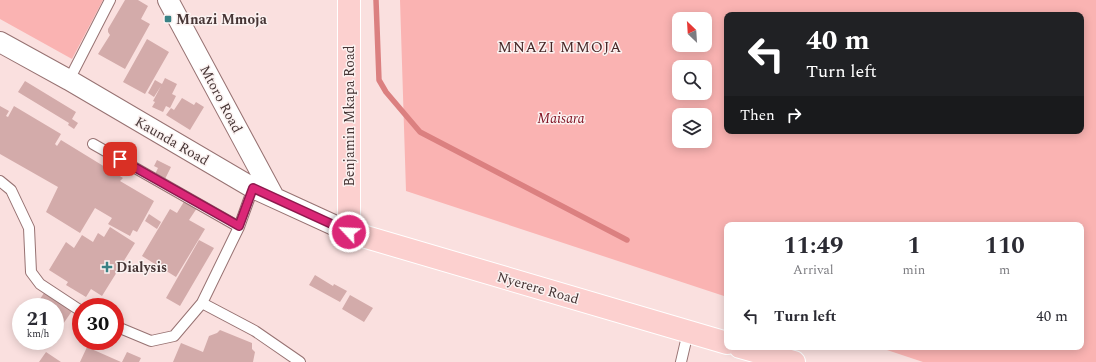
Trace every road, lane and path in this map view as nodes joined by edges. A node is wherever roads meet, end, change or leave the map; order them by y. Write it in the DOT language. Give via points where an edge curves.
graph roads {
  1 [pos="110,0"];
  2 [pos="168,0"];
  3 [pos="349,0"];
  4 [pos="0,42"];
  5 [pos="70,80"];
  6 [pos="93,144"];
  7 [pos="0,181"];
  8 [pos="253,188"];
  9 [pos="274,197"];
  10 [pos="239,226"];
  11 [pos="349,232"];
  12 [pos="202,303"];
  13 [pos="72,305"];
  14 [pos="124,330"];
  15 [pos="688,332"];
  16 [pos="724,342"];
  17 [pos="751,350"];
  18 [pos="300,362"];
  19 [pos="681,362"];
  20 [pos="794,362"];
  1 -- 5 [label="lane"];
  2 -- 9 [label="street, Mtoro Road"];
  3 -- 11 [label="main road, Benjamin Mkapa Road"];
  4 -- 5 [label="street, Kaunda Road"];
  5 -- 8 [label="street, Kaunda Road"];
  6 -- 10 [label="lane"];
  7 -- 13 [label="lane" via="11,190 29,228 31,272 40,284"];
  8 -- 9 [label="street, Kaunda Road"];
  8 -- 10 [label="lane"];
  9 -- 11 [label="street, Kaunda Road"];
  10 -- 12 [label="lane"];
  11 -- 15 [label="main road, Nyerere Road"];
  12 -- 14 [label="lane" via="174,336 151,341"];
  12 -- 18 [label="lane" via="255,331"];
  15 -- 16 [label="main road, Nyerere Road"];
  15 -- 19 [label="lane"];
  17 -- 20 [label="main road"];
}
